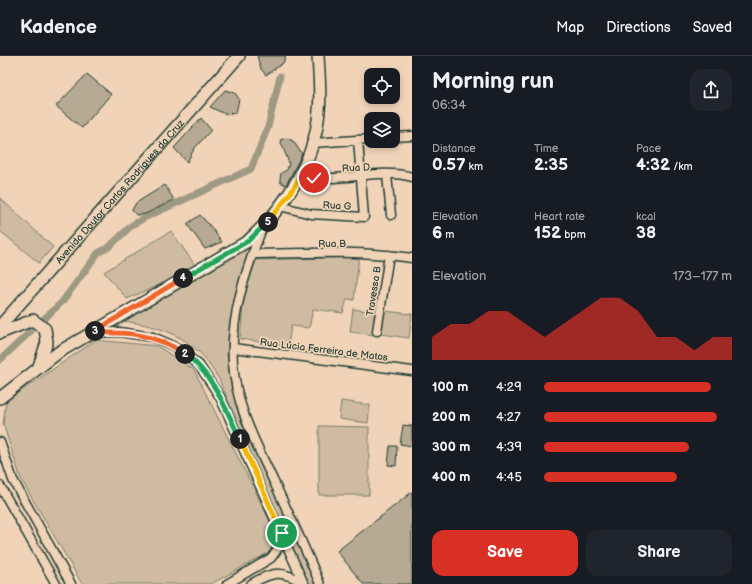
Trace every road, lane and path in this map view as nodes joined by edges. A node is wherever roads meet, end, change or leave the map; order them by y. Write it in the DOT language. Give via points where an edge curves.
graph roads {
  1 [pos="239,56"];
  2 [pos="316,59"];
  3 [pos="412,136"];
  4 [pos="400,137"];
  5 [pos="358,140"];
  6 [pos="364,140"];
  7 [pos="313,143"];
  8 [pos="301,175"];
  9 [pos="387,175"];
  10 [pos="361,176"];
  11 [pos="412,177"];
  12 [pos="280,206"];
  13 [pos="391,214"];
  14 [pos="261,229"];
  15 [pos="252,254"];
  16 [pos="389,255"];
  17 [pos="412,258"];
  18 [pos="0,326"];
  19 [pos="377,331"];
  20 [pos="0,333"];
  21 [pos="91,333"];
  22 [pos="233,348"];
  23 [pos="39,366"];
  24 [pos="412,370"];
  25 [pos="0,398"];
  26 [pos="0,442"];
  27 [pos="0,486"];
  28 [pos="282,533"];
  29 [pos="304,583"];
  30 [pos="56,584"];
  31 [pos="71,584"];
  32 [pos="226,584"];
  33 [pos="251,584"];
  34 [pos="320,584"];
  1 -- 18 [label="main road, Avenida Doutor Carlos Rodrigues da Cruz"];
  2 -- 7 [label="main road" via="320,110"];
  3 -- 4 [label="street"];
  5 -- 6 [label="street"];
  5 -- 7 [label="street"];
  5 -- 10 [label="street, Rua G"];
  7 -- 8 [label="main road"];
  8 -- 10 [label="street, Rua D" via="319,179"];
  8 -- 12 [label="main road"];
  9 -- 10 [label="street, Rua D"];
  9 -- 11 [label="street, Rua D"];
  9 -- 13 [label="street"];
  10 -- 12 [label="street, Rua G" via="363,217 308,214"];
  12 -- 14 [label="main road"];
  14 -- 15 [label="street"];
  14 -- 21 [label="main road" via="248,241"];
  15 -- 16 [label="street, Rua B" via="346,252"];
  15 -- 22 [label="street" via="241,290"];
  16 -- 17 [label="street, Rua B"];
  16 -- 19 [label="street, Travessa B"];
  20 -- 23 [label="main road" via="33,320 45,328 47,342"];
  21 -- 23 [label="main road"];
  21 -- 28 [label="street" via="119,332 153,337 174,346 199,365 220,397"];
  22 -- 24 [label="street, Rua Lúcia Ferreira de Matos"];
  22 -- 34 [label="street" via="236,388 245,421"];
  23 -- 25 [label="main road"];
  26 -- 31 [label="street" via="13,480"];
  27 -- 30 [label="street"];
  28 -- 29 [label="street"];
  28 -- 32 [label="street" via="279,547 271,558"];
  29 -- 33 [label="street" via="290,574 281,573 264,576"];
}
